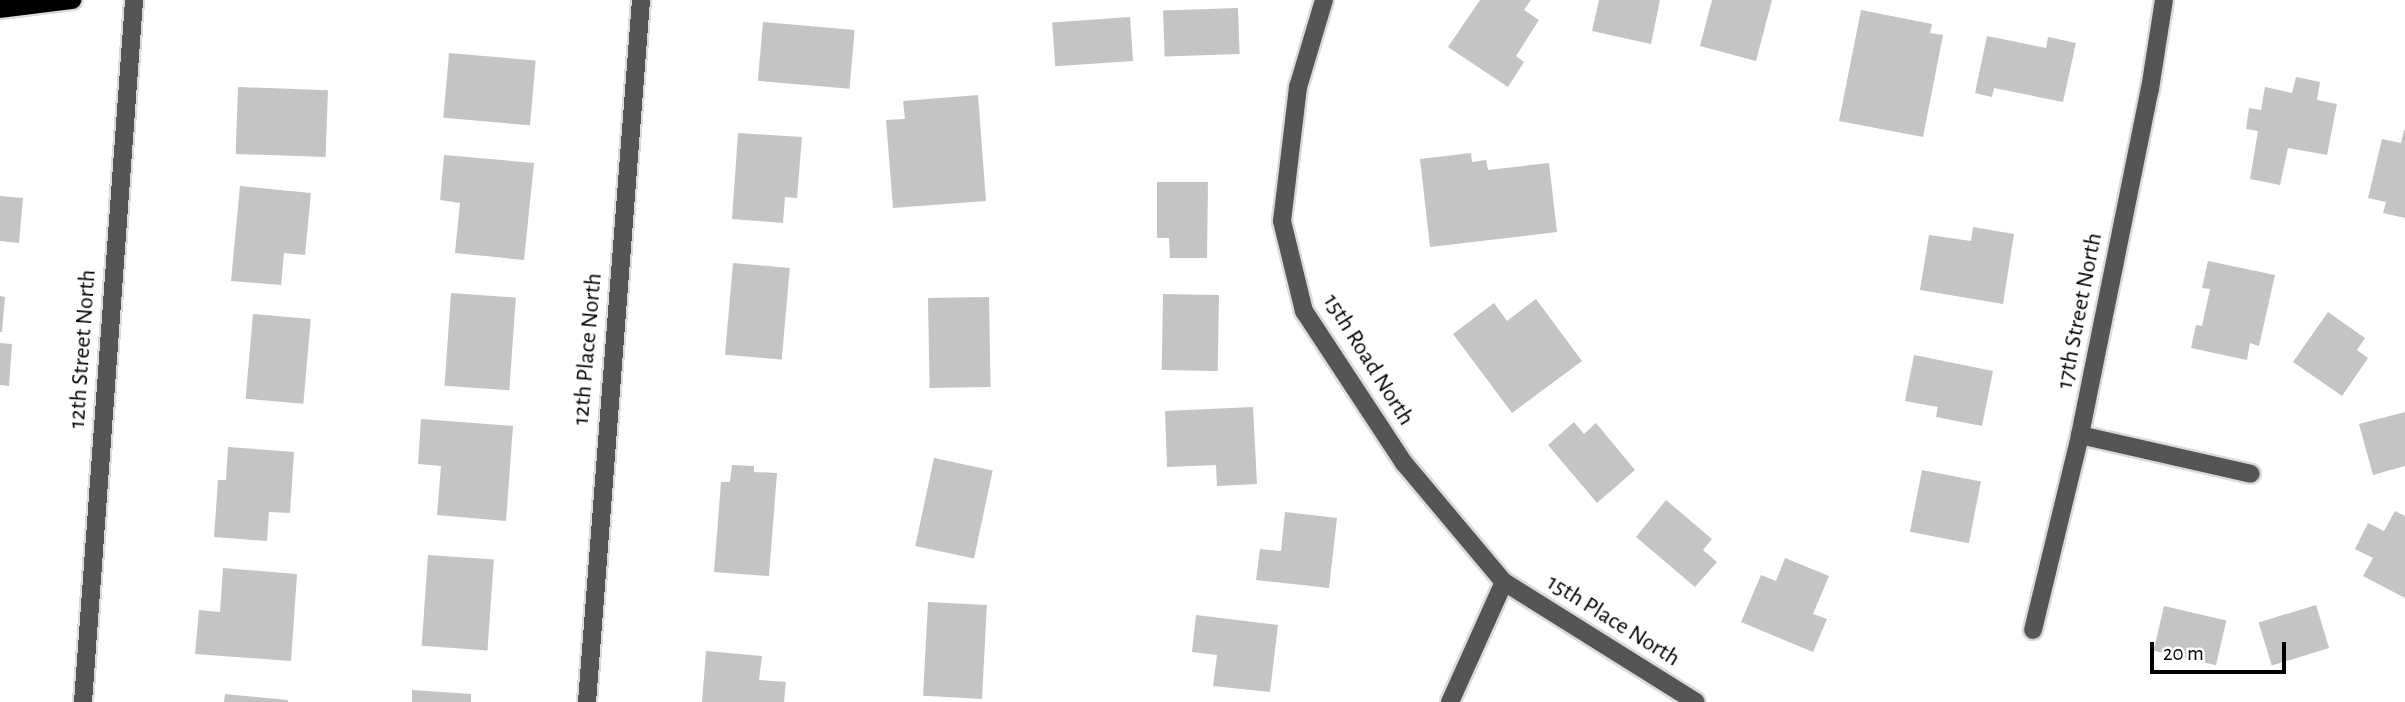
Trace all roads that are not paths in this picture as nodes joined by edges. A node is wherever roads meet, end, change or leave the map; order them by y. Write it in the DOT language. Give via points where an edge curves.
graph roads {
  1 [pos="72,0"];
  2 [pos="134,0"];
  3 [pos="641,0"];
  4 [pos="1324,0"];
  5 [pos="2164,0"];
  6 [pos="0,9"];
  7 [pos="2080,435"];
  8 [pos="2251,474"];
  9 [pos="1504,582"];
  10 [pos="2033,630"];
  11 [pos="83,702"];
  12 [pos="587,702"];
  13 [pos="1450,702"];
  14 [pos="1696,702"];
  1 -- 6 [label="main road"];
  2 -- 11 [label="street, 12th Street North"];
  3 -- 12 [label="street, 12th Place North"];
  4 -- 9 [label="street, 15th Road North" via="1298,87 1282,221 1304,312 1404,463"];
  5 -- 7 [label="street, 17th Street North"];
  7 -- 8 [label="street"];
  7 -- 10 [label="street, 17th Street North"];
  9 -- 13 [label="street"];
  9 -- 14 [label="street, 15th Place North"];
}
